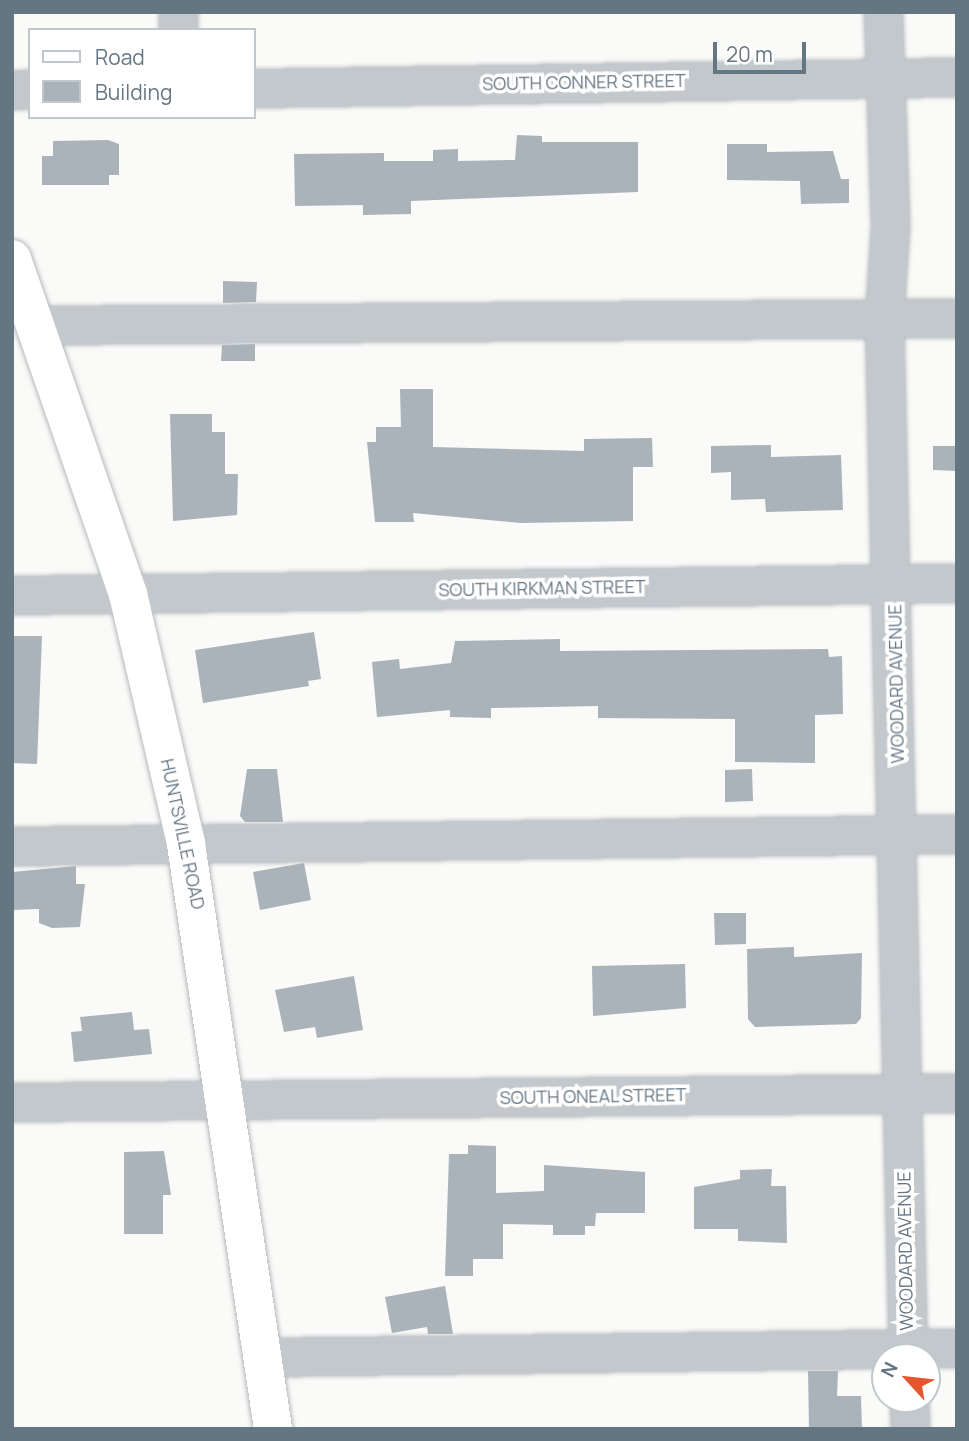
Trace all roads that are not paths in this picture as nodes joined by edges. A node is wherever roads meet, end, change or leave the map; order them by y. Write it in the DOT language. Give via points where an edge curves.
graph roads {
  1 [pos="883,12"];
  2 [pos="884,76"];
  3 [pos="957,77"];
  4 [pos="256,88"];
  5 [pos="12,259"];
  6 [pos="957,318"];
  7 [pos="884,319"];
  8 [pos="37,325"];
  9 [pos="894,583"];
  10 [pos="957,583"];
  11 [pos="12,594"];
  12 [pos="128,594"];
  13 [pos="957,834"];
  14 [pos="900,835"];
  15 [pos="186,844"];
  16 [pos="12,846"];
  17 [pos="957,1093"];
  18 [pos="901,1094"];
  19 [pos="229,1100"];
  20 [pos="12,1102"];
  21 [pos="908,1343"];
  22 [pos="871,1353"];
  23 [pos="263,1357"];
  24 [pos="272,1429"];
  1 -- 2 [label="street, WOODARD AVENUE"];
  2 -- 3 [label="street, SOUTH CONNER STREET"];
  2 -- 4 [label="street, SOUTH CONNER STREET"];
  2 -- 7 [label="street, WOODARD AVENUE" via="890,227"];
  5 -- 8 [label="main road, HUNTSVILLE ROAD"];
  6 -- 7 [label="street"];
  7 -- 8 [label="street"];
  7 -- 9 [label="street, WOODARD AVENUE"];
  8 -- 12 [label="main road, HUNTSVILLE ROAD"];
  9 -- 10 [label="street, SOUTH KIRKMAN STREET"];
  9 -- 12 [label="street, SOUTH KIRKMAN STREET"];
  9 -- 14 [label="street, WOODARD AVENUE"];
  11 -- 12 [label="street, SOUTH KIRKMAN STREET"];
  12 -- 15 [label="main road, HUNTSVILLE ROAD"];
  13 -- 14 [label="street"];
  14 -- 15 [label="street"];
  14 -- 18 [label="street, WOODARD AVENUE"];
  15 -- 16 [label="street"];
  15 -- 19 [label="main road, HUNTSVILLE ROAD"];
  17 -- 18 [label="street, SOUTH ONEAL STREET"];
  18 -- 19 [label="street, SOUTH ONEAL STREET"];
  18 -- 21 [label="street, WOODARD AVENUE"];
  19 -- 20 [label="street, SOUTH ONEAL STREET"];
  19 -- 23 [label="main road, HUNTSVILLE ROAD"];
  22 -- 23 [label="street"];
  23 -- 24 [label="main road, HUNTSVILLE ROAD"];
}
